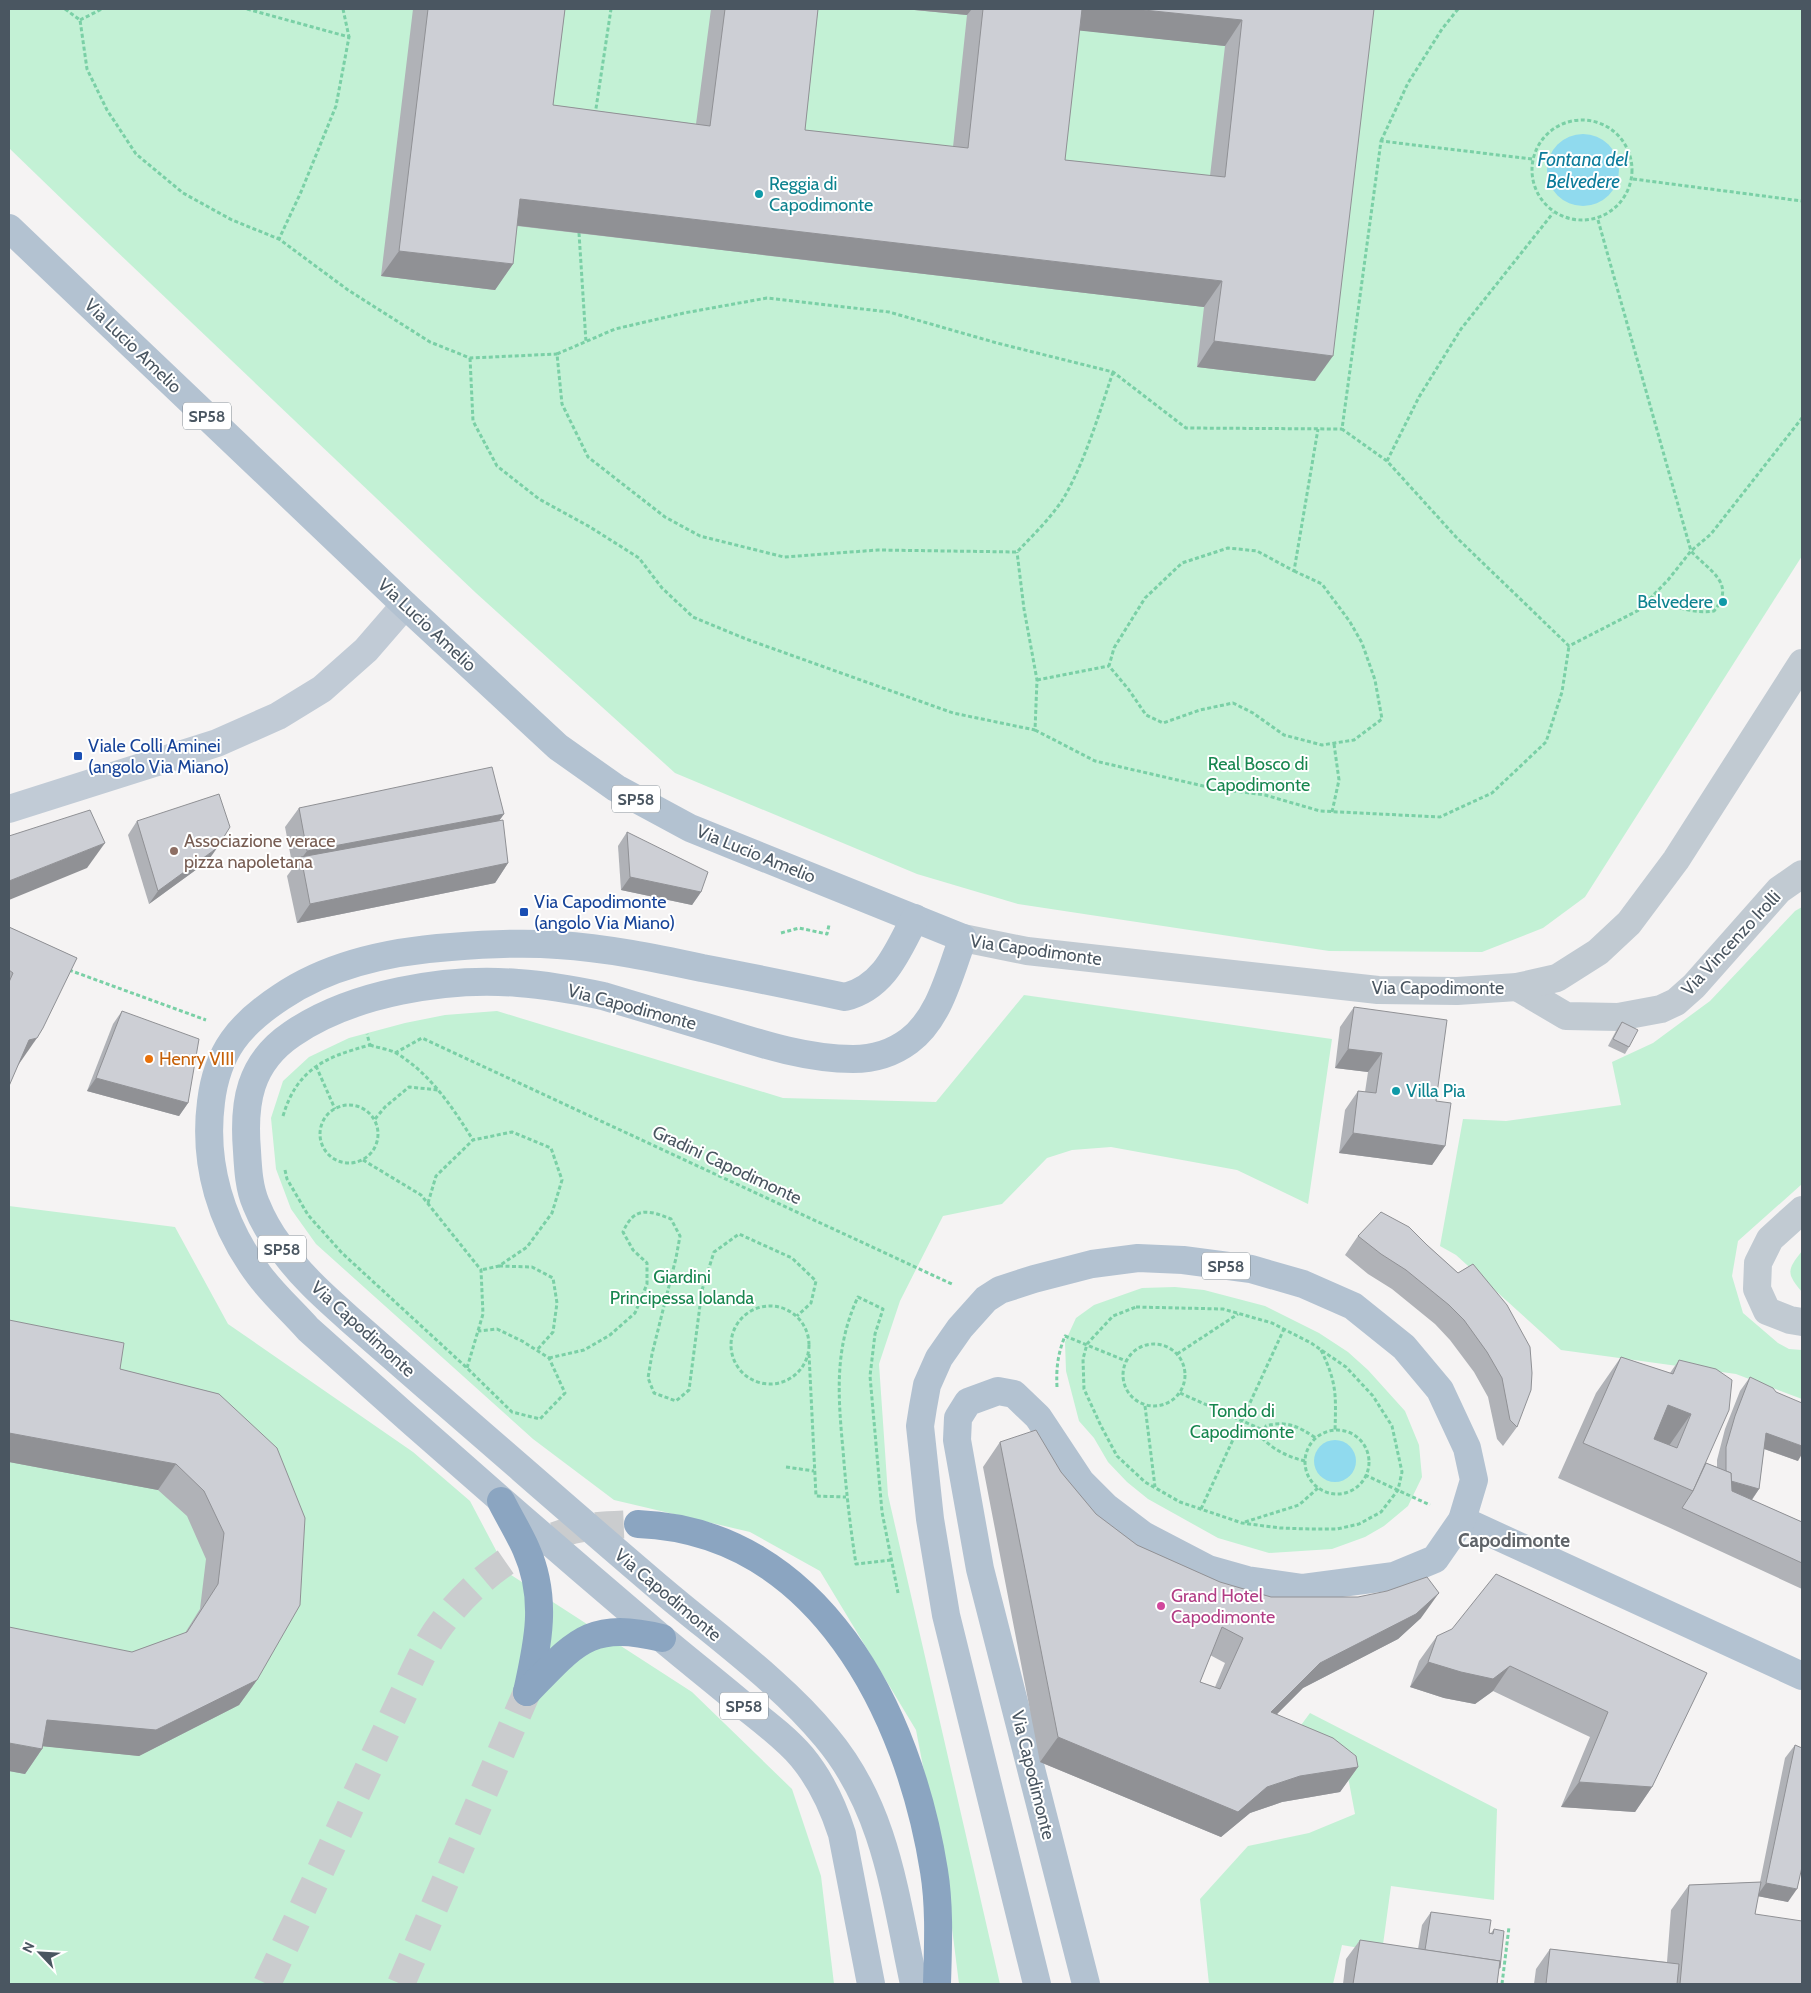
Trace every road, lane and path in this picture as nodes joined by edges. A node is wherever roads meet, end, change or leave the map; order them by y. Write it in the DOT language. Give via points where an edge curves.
graph roads {
  1 [pos="65,9"];
  2 [pos="102,9"];
  3 [pos="247,9"];
  4 [pos="343,9"];
  5 [pos="611,9"];
  6 [pos="1457,9"];
  7 [pos="80,20"];
  8 [pos="349,37"];
  9 [pos="595,120"];
  10 [pos="1381,141"];
  11 [pos="1532,159"];
  12 [pos="1633,178"];
  13 [pos="1802,201"];
  14 [pos="1553,213"];
  15 [pos="1598,220"];
  16 [pos="9,228"];
  17 [pos="579,233"];
  18 [pos="279,239"];
  19 [pos="586,342"];
  20 [pos="557,354"];
  21 [pos="470,358"];
  22 [pos="1113,372"];
  23 [pos="1802,418"];
  24 [pos="1318,429"];
  25 [pos="1342,430"];
  26 [pos="1387,461"];
  27 [pos="1691,551"];
  28 [pos="1017,552"];
  29 [pos="1294,571"];
  30 [pos="1651,597"];
  31 [pos="405,605"];
  32 [pos="1569,646"];
  33 [pos="1802,663"];
  34 [pos="1109,666"];
  35 [pos="1037,680"];
  36 [pos="1035,730"];
  37 [pos="1334,743"];
  38 [pos="9,810"];
  39 [pos="1332,812"];
  40 [pos="1802,874"];
  41 [pos="915,918"];
  42 [pos="830,925"];
  43 [pos="781,933"];
  44 [pos="963,938"];
  45 [pos="63,968"];
  46 [pos="1517,988"];
  47 [pos="237,1032"];
  48 [pos="370,1045"];
  49 [pos="395,1053"];
  50 [pos="316,1066"];
  51 [pos="300,1080"];
  52 [pos="438,1090"];
  53 [pos="335,1109"];
  54 [pos="282,1119"];
  55 [pos="375,1119"];
  56 [pos="473,1140"];
  57 [pos="363,1160"];
  58 [pos="284,1164"];
  59 [pos="428,1203"];
  60 [pos="1802,1210"];
  61 [pos="499,1266"];
  62 [pos="481,1270"];
  63 [pos="946,1282"];
  64 [pos="1238,1314"];
  65 [pos="797,1316"];
  66 [pos="1802,1322"];
  67 [pos="1284,1329"];
  68 [pos="478,1331"];
  69 [pos="1087,1344"];
  70 [pos="537,1350"];
  71 [pos="1320,1350"];
  72 [pos="809,1351"];
  73 [pos="1177,1354"];
  74 [pos="550,1358"];
  75 [pos="1126,1361"];
  76 [pos="467,1368"];
  77 [pos="1057,1392"];
  78 [pos="1180,1392"];
  79 [pos="1145,1406"];
  80 [pos="1242,1421"];
  81 [pos="1265,1431"];
  82 [pos="1335,1431"];
  83 [pos="1316,1438"];
  84 [pos="1305,1461"];
  85 [pos="786,1467"];
  86 [pos="814,1471"];
  87 [pos="1365,1475"];
  88 [pos="1155,1488"];
  89 [pos="1318,1488"];
  90 [pos="1398,1490"];
  91 [pos="846,1497"];
  92 [pos="501,1501"];
  93 [pos="1201,1509"];
  94 [pos="1462,1520"];
  95 [pos="1242,1523"];
  96 [pos="638,1524"];
  97 [pos="891,1560"];
  98 [pos="898,1593"];
  99 [pos="662,1638"];
  100 [pos="1802,1676"];
  101 [pos="1509,1927"];
  102 [pos="872,1984"];
  103 [pos="914,1984"];
  104 [pos="937,1984"];
  105 [pos="1037,1984"];
  106 [pos="1086,1984"];
  107 [pos="1502,1984"];
  1 -- 7 [label="path"];
  2 -- 7 [label="path"];
  3 -- 8 [label="path"];
  4 -- 8 [label="path"];
  5 -- 9 [label="path"];
  6 -- 10 [label="path" via="1408,83"];
  7 -- 18 [label="path" via="87,69 107,110 136,154 183,193 232,220"];
  8 -- 18 [label="path" via="336,106"];
  10 -- 11 [label="path"];
  10 -- 25 [label="path"];
  11 -- 12 [label="path" via="1544,136 1566,122 1592,120 1616,131 1631,152"];
  11 -- 14 [label="path" via="1534,190"];
  12 -- 13 [label="path"];
  12 -- 15 [label="path" via="1621,204"];
  14 -- 15 [label="path" via="1574,222"];
  14 -- 26 [label="path" via="1461,330 1419,397"];
  15 -- 27 [label="path"];
  16 -- 31 [label="main road, Via Lucio Amelio / SP58"];
  17 -- 19 [label="path"];
  18 -- 21 [label="path" via="348,290 423,338"];
  19 -- 20 [label="path"];
  19 -- 22 [label="path" via="616,329 767,298 889,312"];
  20 -- 21 [label="path"];
  20 -- 28 [label="path" via="562,404 588,457 665,517 700,536 784,557 878,550"];
  21 -- 36 [label="path" via="473,422 497,466 539,498 638,558 662,588 693,617 746,640 953,713"];
  22 -- 24 [label="path" via="1186,428"];
  22 -- 28 [label="path" via="1066,494"];
  23 -- 27 [label="path" via="1711,534"];
  24 -- 25 [label="path"];
  24 -- 29 [label="path"];
  25 -- 26 [label="path"];
  26 -- 32 [label="path" via="1456,537"];
  27 -- 30 [label="path"];
  27 -- 30 [label="path" via="1721,581 1723,600 1714,611 1701,612 1673,606"];
  28 -- 35 [label="path"];
  29 -- 34 [label="path" via="1257,552 1228,548 1182,564 1145,598 1114,648"];
  29 -- 37 [label="path" via="1322,584 1362,642 1375,680 1382,719 1354,740"];
  30 -- 32 [label="path" via="1639,610"];
  31 -- 38 [label="main road" via="366,650 322,689 278,716 217,743"];
  31 -- 41 [label="main road, Via Lucio Amelio / SP58" via="558,747 616,788 690,828"];
  32 -- 39 [label="path" via="1562,692 1546,742 1492,793 1440,818"];
  33 -- 46 [label="street, Via Capodimonte" via="1676,860 1629,923 1598,952 1558,978"];
  34 -- 35 [label="path"];
  34 -- 37 [label="path" via="1146,715 1163,723 1233,702 1284,735 1322,745"];
  35 -- 36 [label="path"];
  36 -- 39 [label="path" via="1095,761 1212,788 1265,795"];
  37 -- 39 [label="path" via="1339,780"];
  40 -- 46 [label="street, Via Vincenzo Irolli" via="1779,890 1694,986 1676,1002 1661,1009 1618,1017 1566,1016"];
  41 -- 44 [label="main road, SP58"];
  41 -- 47 [label="main road, Via Capodimonte / SP58" via="891,964 870,987 846,997 613,951 542,944 475,945 414,949 343,967 290,990 257,1012"];
  42 -- 43 [label="path" via="827,934 799,928"];
  44 -- 46 [label="street, Via Capodimonte" via="1027,951 1378,990"];
  44 -- 103 [label="main road, Via Capodimonte / SP58" via="929,1020 910,1040 872,1058 830,1058 764,1045 576,990 482,982 396,993 360,1002 317,1020 288,1036 263,1061 247,1103 249,1178 255,1202 275,1239 297,1268 326,1299 776,1686 826,1736 861,1787 876,1820"];
  45 -- 47 [label="path"];
  47 -- 92 [label="main road, Via Capodimonte / SP58" via="223,1057 212,1089 208,1122 215,1188 240,1249 260,1277 308,1328"];
  48 -- 49 [label="path"];
  49 -- 52 [label="path"];
  49 -- 63 [label="path, Gradini Capodimonte" via="422,1038"];
  50 -- 53 [label="path"];
  51 -- 54 [label="path" via="289,1096"];
  52 -- 55 [label="path" via="409,1087 385,1106"];
  52 -- 56 [label="path"];
  53 -- 55 [label="path" via="352,1104 369,1112"];
  53 -- 57 [label="path" via="326,1116 322,1125 322,1145 335,1160 345,1163"];
  55 -- 57 [label="path" via="378,1128 376,1146"];
  56 -- 59 [label="path" via="436,1176"];
  56 -- 61 [label="path" via="512,1132 551,1148 562,1180 552,1214 528,1247"];
  57 -- 59 [label="path" via="421,1195"];
  58 -- 76 [label="path" via="287,1179 308,1215 336,1247"];
  59 -- 62 [label="path"];
  60 -- 66 [label="street" via="1770,1239 1758,1263 1757,1289 1767,1310"];
  61 -- 62 [label="path"];
  61 -- 70 [label="path" via="532,1267 553,1278 557,1303 553,1332"];
  62 -- 68 [label="path" via="483,1314"];
  64 -- 67 [label="path"];
  64 -- 69 [label="path" via="1223,1309 1136,1307 1113,1316"];
  64 -- 73 [label="path"];
  65 -- 72 [label="path" via="805,1326"];
  65 -- 72 [label="path" via="774,1306 750,1312 734,1331 733,1357 748,1377 760,1383 774,1384 797,1373"];
  65 -- 74 [label="path" via="810,1303 816,1281 792,1258 738,1234 714,1252 702,1290 689,1390 676,1401 654,1393 648,1378 680,1236 671,1219 653,1211 639,1212 627,1222 623,1232 633,1250 648,1264 647,1284 635,1314 610,1336 584,1350"];
  67 -- 71 [label="path"];
  67 -- 80 [label="path"];
  68 -- 70 [label="path" via="497,1329"];
  68 -- 76 [label="path"];
  69 -- 75 [label="path"];
  69 -- 77 [label="path" via="1065,1336 1056,1368"];
  69 -- 88 [label="path" via="1083,1359 1084,1389 1101,1426 1117,1456"];
  70 -- 74 [label="path"];
  71 -- 82 [label="path" via="1332,1373 1335,1388"];
  71 -- 90 [label="path" via="1346,1368 1373,1396 1392,1426 1402,1472"];
  72 -- 86 [label="path"];
  73 -- 75 [label="path" via="1168,1347 1147,1344"];
  73 -- 78 [label="path" via="1186,1374"];
  74 -- 76 [label="path" via="565,1393 540,1419 512,1412"];
  75 -- 79 [label="path" via="1122,1376 1124,1386 1136,1401"];
  78 -- 79 [label="path" via="1165,1405"];
  78 -- 80 [label="path"];
  79 -- 88 [label="path"];
  80 -- 81 [label="path"];
  80 -- 93 [label="path"];
  81 -- 83 [label="path" via="1266,1426 1272,1424 1289,1424"];
  81 -- 84 [label="path" via="1262,1438 1272,1447"];
  82 -- 83 [label="path"];
  82 -- 87 [label="path" via="1351,1433 1360,1440 1368,1459"];
  83 -- 84 [label="path"];
  84 -- 89 [label="path" via="1306,1472"];
  85 -- 86 [label="path"];
  86 -- 91 [label="path" via="816,1496"];
  87 -- 89 [label="path" via="1356,1488 1347,1492 1332,1494"];
  87 -- 90 [label="path"];
  88 -- 93 [label="path"];
  89 -- 95 [label="path" via="1300,1505"];
  90 -- 94 [label="path"];
  90 -- 95 [label="path" via="1381,1512 1359,1524 1337,1529 1280,1528"];
  91 -- 97 [label="path" via="856,1564"];
  91 -- 97 [label="path" via="838,1392 840,1357 848,1317 858,1297 883,1309 875,1334 870,1376 882,1512"];
  92 -- 99 [label="main road, Via Capodimonte / SP58"];
  92 -- 99 [label="highway" via="526,1549 540,1603 540,1627 527,1692 569,1650 584,1640 614,1631"];
  93 -- 95 [label="path"];
  94 -- 100 [label="main road"];
  94 -- 105 [label="main road, SP58" via="1474,1480 1467,1448 1440,1390 1404,1347 1353,1306 1303,1284 1251,1269 1138,1258 1092,1264 1034,1279 1000,1290 986,1299 939,1358 928,1385 920,1426 930,1520 946,1614"];
  94 -- 106 [label="main road, Via Capodimonte / SP58" via="1435,1559 1394,1576 1303,1588 1247,1580 1208,1569 1172,1551 1143,1535 1106,1507 1081,1482 1038,1418 1014,1394 998,1392 968,1402 958,1418 957,1440 980,1569"];
  96 -- 104 [label="highway" via="691,1531 757,1559 790,1582 819,1609 864,1668 905,1754 927,1834 934,1873"];
  97 -- 98 [label="path"];
  99 -- 102 [label="main road, Via Capodimonte / SP58" via="776,1733 801,1756 819,1780 842,1834"];
  101 -- 107 [label="path"];
}
